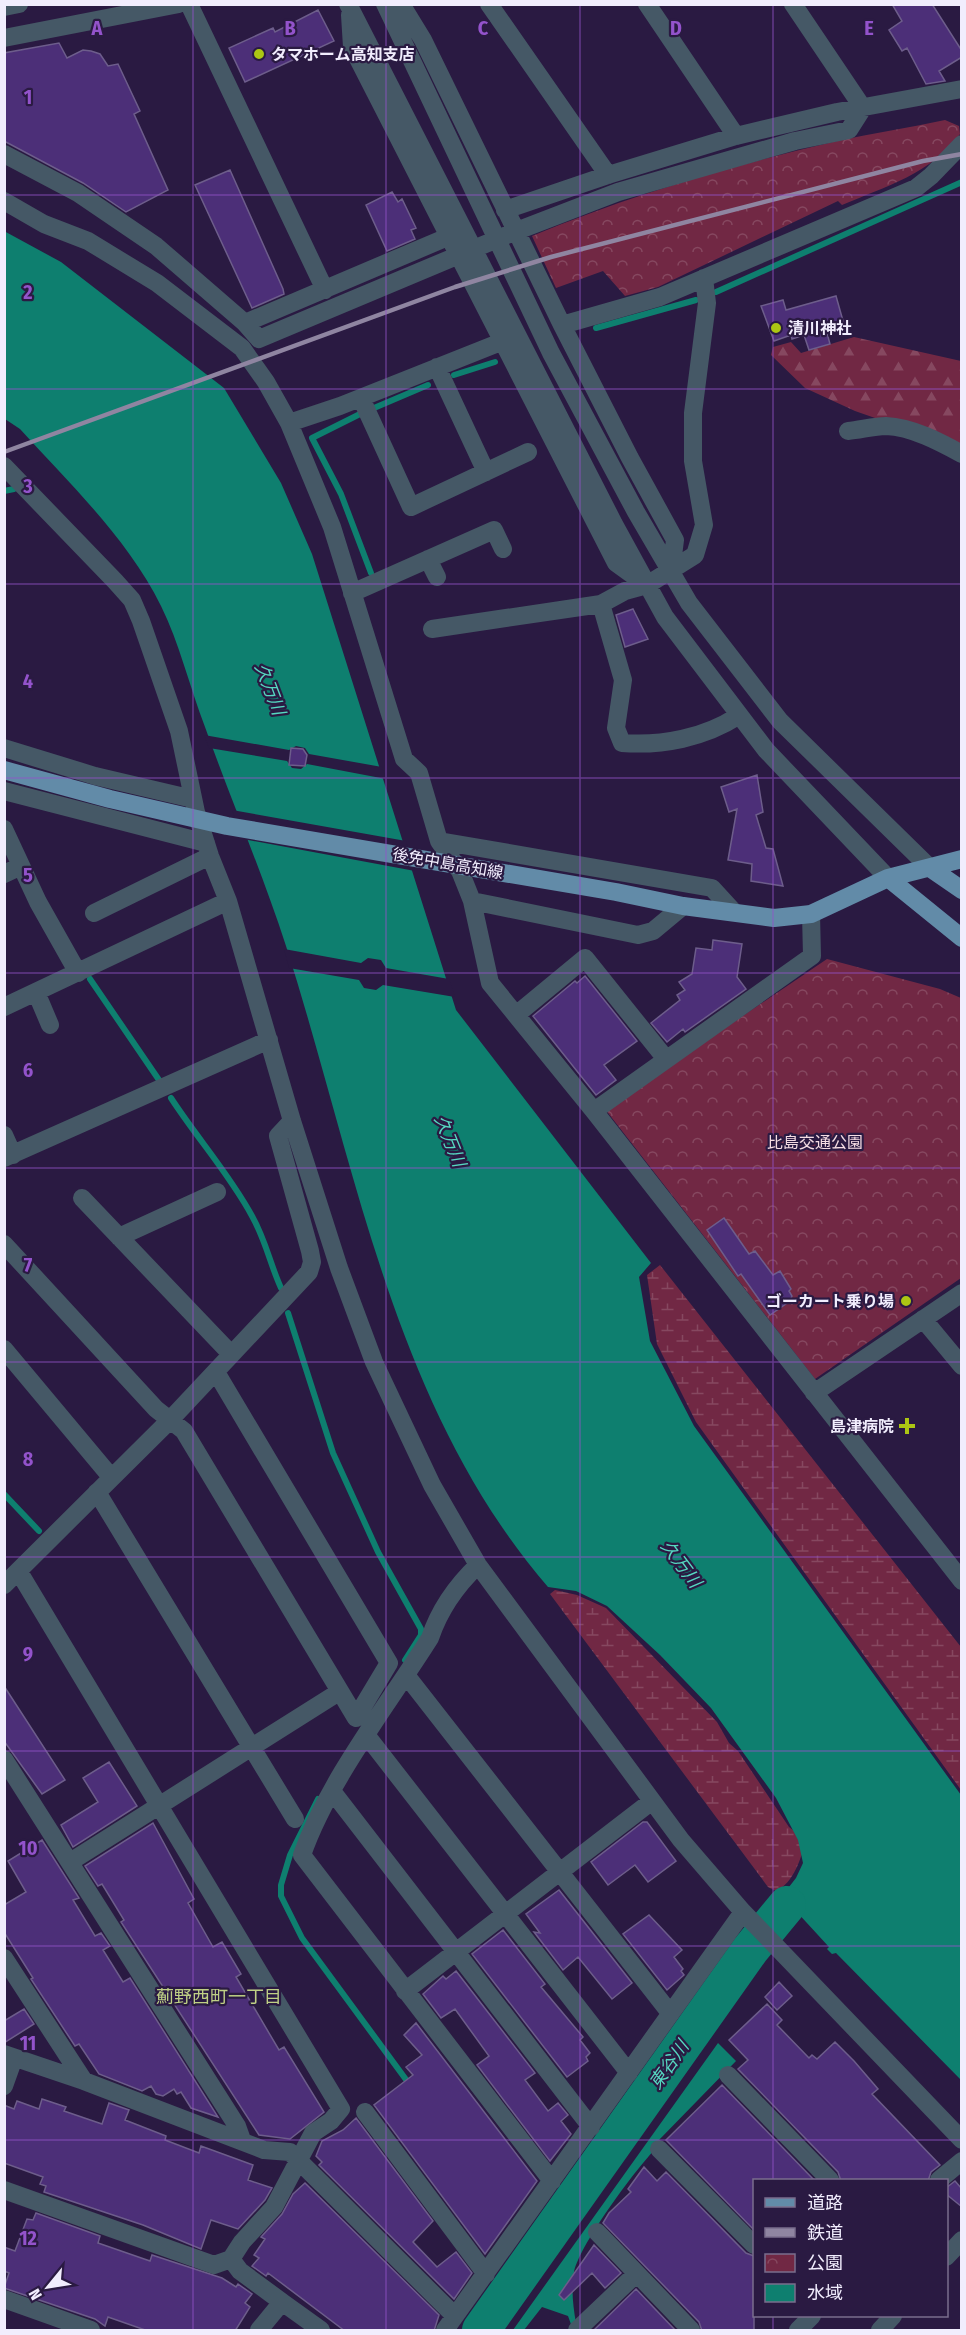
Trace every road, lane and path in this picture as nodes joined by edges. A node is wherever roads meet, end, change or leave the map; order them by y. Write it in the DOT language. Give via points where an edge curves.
graph roads {
  1 [pos="19,4"];
  2 [pos="179,4"];
  3 [pos="189,4"];
  4 [pos="385,4"];
  5 [pos="400,4"];
  6 [pos="489,4"];
  7 [pos="647,4"];
  8 [pos="794,4"];
  9 [pos="349,6"];
  10 [pos="4,7"];
  11 [pos="4,38"];
  12 [pos="962,89"];
  13 [pos="863,108"];
  14 [pos="736,136"];
  15 [pos="962,144"];
  16 [pos="4,154"];
  17 [pos="608,175"];
  18 [pos="4,201"];
  19 [pos="505,210"];
  20 [pos="450,236"];
  21 [pos="704,278"];
  22 [pos="325,290"];
  23 [pos="245,323"];
  24 [pos="562,325"];
  25 [pos="501,342"];
  26 [pos="436,367"];
  27 [pos="361,398"];
  28 [pos="289,423"];
  29 [pos="849,431"];
  30 [pos="528,452"];
  31 [pos="962,454"];
  32 [pos="4,466"];
  33 [pos="486,472"];
  34 [pos="503,549"];
  35 [pos="428,559"];
  36 [pos="670,572"];
  37 [pos="437,577"];
  38 [pos="646,585"];
  39 [pos="352,593"];
  40 [pos="601,604"];
  41 [pos="432,629"];
  42 [pos="738,716"];
  43 [pos="4,747"];
  44 [pos="4,770"];
  45 [pos="4,791"];
  46 [pos="200,808"];
  47 [pos="4,830"];
  48 [pos="439,841"];
  49 [pos="208,850"];
  50 [pos="962,859"];
  51 [pos="21,866"];
  52 [pos="930,868"];
  53 [pos="4,874"];
  54 [pos="888,878"];
  55 [pos="962,890"];
  56 [pos="228,901"];
  57 [pos="472,902"];
  58 [pos="683,906"];
  59 [pos="734,912"];
  60 [pos="94,913"];
  61 [pos="811,914"];
  62 [pos="962,938"];
  63 [pos="78,973"];
  64 [pos="36,992"];
  65 [pos="4,1007"];
  66 [pos="516,1015"];
  67 [pos="50,1025"];
  68 [pos="269,1040"];
  69 [pos="666,1059"];
  70 [pos="594,1111"];
  71 [pos="292,1121"];
  72 [pos="4,1135"];
  73 [pos="9,1157"];
  74 [pos="217,1192"];
  75 [pos="82,1198"];
  76 [pos="119,1237"];
  77 [pos="4,1244"];
  78 [pos="962,1293"];
  79 [pos="923,1319"];
  80 [pos="4,1349"];
  81 [pos="231,1354"];
  82 [pos="962,1366"];
  83 [pos="216,1372"];
  84 [pos="814,1393"];
  85 [pos="170,1420"];
  86 [pos="111,1477"];
  87 [pos="97,1492"];
  88 [pos="478,1565"];
  89 [pos="20,1572"];
  90 [pos="962,1581"];
  91 [pos="4,1585"];
  92 [pos="406,1675"];
  93 [pos="339,1692"];
  94 [pos="367,1736"];
  95 [pos="250,1748"];
  96 [pos="4,1759"];
  97 [pos="332,1791"];
  98 [pos="652,1801"];
  99 [pos="159,1806"];
  100 [pos="295,1819"];
  101 [pos="70,1862"];
  102 [pos="561,1871"];
  103 [pos="505,1914"];
  104 [pos="748,1917"];
  105 [pos="455,1952"];
  106 [pos="4,1958"];
  107 [pos="405,1991"];
  108 [pos="670,2013"];
  109 [pos="9,2056"];
  110 [pos="628,2073"];
  111 [pos="728,2075"];
  112 [pos="84,2080"];
  113 [pos="4,2086"];
  114 [pos="365,2112"];
  115 [pos="591,2127"];
  116 [pos="242,2140"];
  117 [pos="962,2140"];
  118 [pos="659,2149"];
  119 [pos="300,2160"];
  120 [pos="962,2161"];
  121 [pos="829,2179"];
  122 [pos="941,2179"];
  123 [pos="552,2181"];
  124 [pos="4,2190"];
  125 [pos="597,2232"];
  126 [pos="962,2240"];
  127 [pos="753,2244"];
  128 [pos="948,2255"];
  129 [pos="231,2259"];
  130 [pos="486,2274"];
  131 [pos="636,2274"];
  132 [pos="4,2299"];
  133 [pos="282,2302"];
  134 [pos="811,2317"];
  135 [pos="892,2317"];
  136 [pos="450,2323"];
  137 [pos="578,2328"];
  138 [pos="690,2330"];
  139 [pos="91,2331"];
  140 [pos="259,2331"];
  141 [pos="321,2331"];
  142 [pos="798,2331"];
  143 [pos="879,2331"];
  1 -- 10 [label="street"];
  2 -- 11 [label="street"];
  3 -- 22 [label="street"];
  4 -- 36 [label="street" via="552,353"];
  5 -- 19 [label="street" via="423,40"];
  6 -- 17 [label="street"];
  7 -- 14 [label="street"];
  8 -- 13 [label="street"];
  9 -- 20 [label="street" via="352,47"];
  9 -- 38 [label="street"];
  12 -- 13 [label="street"];
  13 -- 14 [label="street"];
  13 -- 23 [label="street" via="849,130 795,141 618,192 259,339"];
  14 -- 17 [label="street"];
  15 -- 21 [label="street" via="916,188"];
  16 -- 23 [label="street" via="78,193 156,246"];
  17 -- 19 [label="street"];
  18 -- 28 [label="street" via="44,224 88,241 157,283 242,348"];
  19 -- 24 [label="street"];
  20 -- 22 [label="street"];
  20 -- 25 [label="street"];
  21 -- 24 [label="street" via="660,297"];
  21 -- 36 [label="street" via="708,303 693,413 693,461 704,525 695,555"];
  22 -- 23 [label="street"];
  24 -- 36 [label="street" via="675,540"];
  25 -- 26 [label="street"];
  25 -- 38 [label="street" via="616,563"];
  26 -- 27 [label="street"];
  26 -- 33 [label="street"];
  27 -- 28 [label="street"];
  27 -- 33 [label="street" via="411,507"];
  28 -- 39 [label="street" via="332,527"];
  29 -- 31 [label="street" via="886,426 904,429"];
  30 -- 33 [label="street"];
  32 -- 46 [label="street" via="132,600 179,731"];
  34 -- 35 [label="street" via="494,530"];
  35 -- 37 [label="street"];
  35 -- 39 [label="street"];
  36 -- 38 [label="street"];
  36 -- 52 [label="street" via="780,721"];
  38 -- 40 [label="street"];
  38 -- 42 [label="street"];
  39 -- 48 [label="street" via="404,759 419,773"];
  40 -- 41 [label="street"];
  40 -- 42 [label="street" via="623,681 616,728 622,743 664,743 718,728"];
  42 -- 54 [label="street"];
  43 -- 46 [label="street"];
  44 -- 58 [label="main road, 後免中島高知線" via="227,826"];
  45 -- 49 [label="street"];
  46 -- 49 [label="street"];
  47 -- 51 [label="street"];
  48 -- 57 [label="street" via="460,871"];
  48 -- 59 [label="street" via="712,888"];
  49 -- 56 [label="street"];
  49 -- 60 [label="street"];
  50 -- 52 [label="main road, 後免中島高知線"];
  51 -- 53 [label="street"];
  51 -- 63 [label="street"];
  52 -- 54 [label="main road, 後免中島高知線"];
  52 -- 55 [label="main road"];
  54 -- 61 [label="main road, 後免中島高知線"];
  54 -- 62 [label="main road"];
  56 -- 63 [label="street"];
  56 -- 68 [label="street"];
  57 -- 58 [label="street" via="638,935 653,931"];
  57 -- 66 [label="street" via="490,982"];
  58 -- 59 [label="main road, 後免中島高知線"];
  59 -- 61 [label="main road, 後免中島高知線" via="774,918"];
  61 -- 69 [label="street" via="812,956"];
  63 -- 64 [label="street"];
  64 -- 65 [label="street"];
  64 -- 67 [label="street"];
  66 -- 69 [label="street" via="585,958"];
  66 -- 70 [label="street"];
  68 -- 71 [label="street"];
  68 -- 73 [label="street"];
  69 -- 70 [label="street"];
  70 -- 84 [label="street"];
  71 -- 81 [label="street" via="278,1136 312,1263 302,1281"];
  71 -- 88 [label="street" via="374,1362 432,1485"];
  72 -- 73 [label="street"];
  74 -- 76 [label="street"];
  75 -- 76 [label="street"];
  76 -- 81 [label="street"];
  77 -- 85 [label="street"];
  78 -- 79 [label="street"];
  79 -- 82 [label="street"];
  79 -- 84 [label="street"];
  80 -- 86 [label="street"];
  81 -- 83 [label="street"];
  83 -- 85 [label="street"];
  83 -- 93 [label="street" via="389,1664 356,1718"];
  84 -- 90 [label="street"];
  85 -- 86 [label="street"];
  85 -- 93 [label="street" via="184,1431"];
  86 -- 87 [label="street"];
  87 -- 89 [label="street"];
  87 -- 95 [label="street"];
  88 -- 92 [label="street" via="465,1576 436,1620 430,1638"];
  88 -- 98 [label="street"];
  89 -- 91 [label="street"];
  89 -- 99 [label="street"];
  92 -- 94 [label="street"];
  92 -- 102 [label="street"];
  93 -- 95 [label="street"];
  94 -- 97 [label="street"];
  94 -- 103 [label="street"];
  95 -- 99 [label="street"];
  95 -- 100 [label="street"];
  96 -- 101 [label="street"];
  97 -- 105 [label="street"];
  97 -- 107 [label="street" via="302,1855"];
  98 -- 102 [label="street"];
  98 -- 104 [label="street"];
  99 -- 101 [label="street"];
  99 -- 119 [label="street" via="341,2109 313,2133"];
  101 -- 116 [label="street" via="237,2126"];
  102 -- 103 [label="street"];
  102 -- 108 [label="street"];
  103 -- 105 [label="street"];
  103 -- 110 [label="street"];
  104 -- 108 [label="street"];
  104 -- 117 [label="street"];
  105 -- 107 [label="street"];
  105 -- 115 [label="street"];
  106 -- 112 [label="street"];
  107 -- 123 [label="street"];
  108 -- 110 [label="street"];
  109 -- 112 [label="street"];
  109 -- 113 [label="street"];
  110 -- 115 [label="street"];
  111 -- 121 [label="street"];
  112 -- 116 [label="street"];
  114 -- 130 [label="street"];
  115 -- 123 [label="street"];
  116 -- 119 [label="street" via="264,2150 290,2152"];
  118 -- 127 [label="street"];
  119 -- 129 [label="street" via="274,2207"];
  119 -- 136 [label="street"];
  120 -- 122 [label="street"];
  123 -- 130 [label="street"];
  124 -- 129 [label="street" via="214,2265"];
  125 -- 131 [label="street"];
  126 -- 128 [label="street"];
  129 -- 133 [label="street" via="240,2271"];
  130 -- 136 [label="street"];
  131 -- 137 [label="street"];
  131 -- 138 [label="street"];
  132 -- 139 [label="street"];
  133 -- 140 [label="street"];
  133 -- 141 [label="street"];
  134 -- 142 [label="street"];
  135 -- 143 [label="street"];
}
